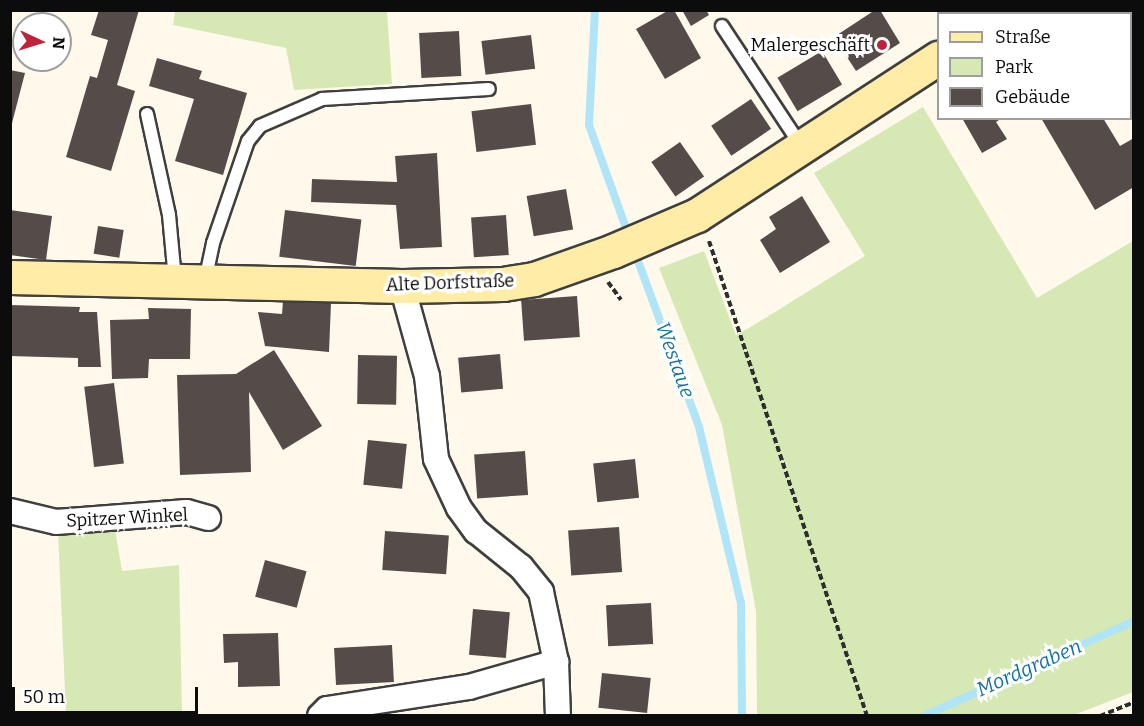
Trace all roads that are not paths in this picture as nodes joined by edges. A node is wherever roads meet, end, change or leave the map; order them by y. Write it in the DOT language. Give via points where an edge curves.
graph roads {
  1 [pos="722,26"];
  2 [pos="937,59"];
  3 [pos="489,89"];
  4 [pos="147,114"];
  5 [pos="802,147"];
  6 [pos="10,277"];
  7 [pos="190,282"];
  8 [pos="402,286"];
  9 [pos="10,511"];
  10 [pos="208,518"];
  11 [pos="556,662"];
  12 [pos="320,716"];
  13 [pos="558,716"];
  1 -- 5 [label="lane"];
  2 -- 5 [label="street, Alte Dorfstraße"];
  3 -- 7 [label="lane" via="322,99 260,126 248,141 213,243"];
  4 -- 7 [label="lane" via="169,214"];
  5 -- 8 [label="street, Alte Dorfstraße" via="697,215 534,279 503,284"];
  6 -- 7 [label="street, Alte Dorfstraße"];
  7 -- 8 [label="street, Alte Dorfstraße"];
  8 -- 11 [label="street" via="427,375 436,459 459,508 476,531 521,567 540,592"];
  9 -- 10 [label="street, Spitzer Winkel" via="56,522 187,512"];
  11 -- 12 [label="street" via="468,687 327,710"];
  11 -- 13 [label="street"];
}
